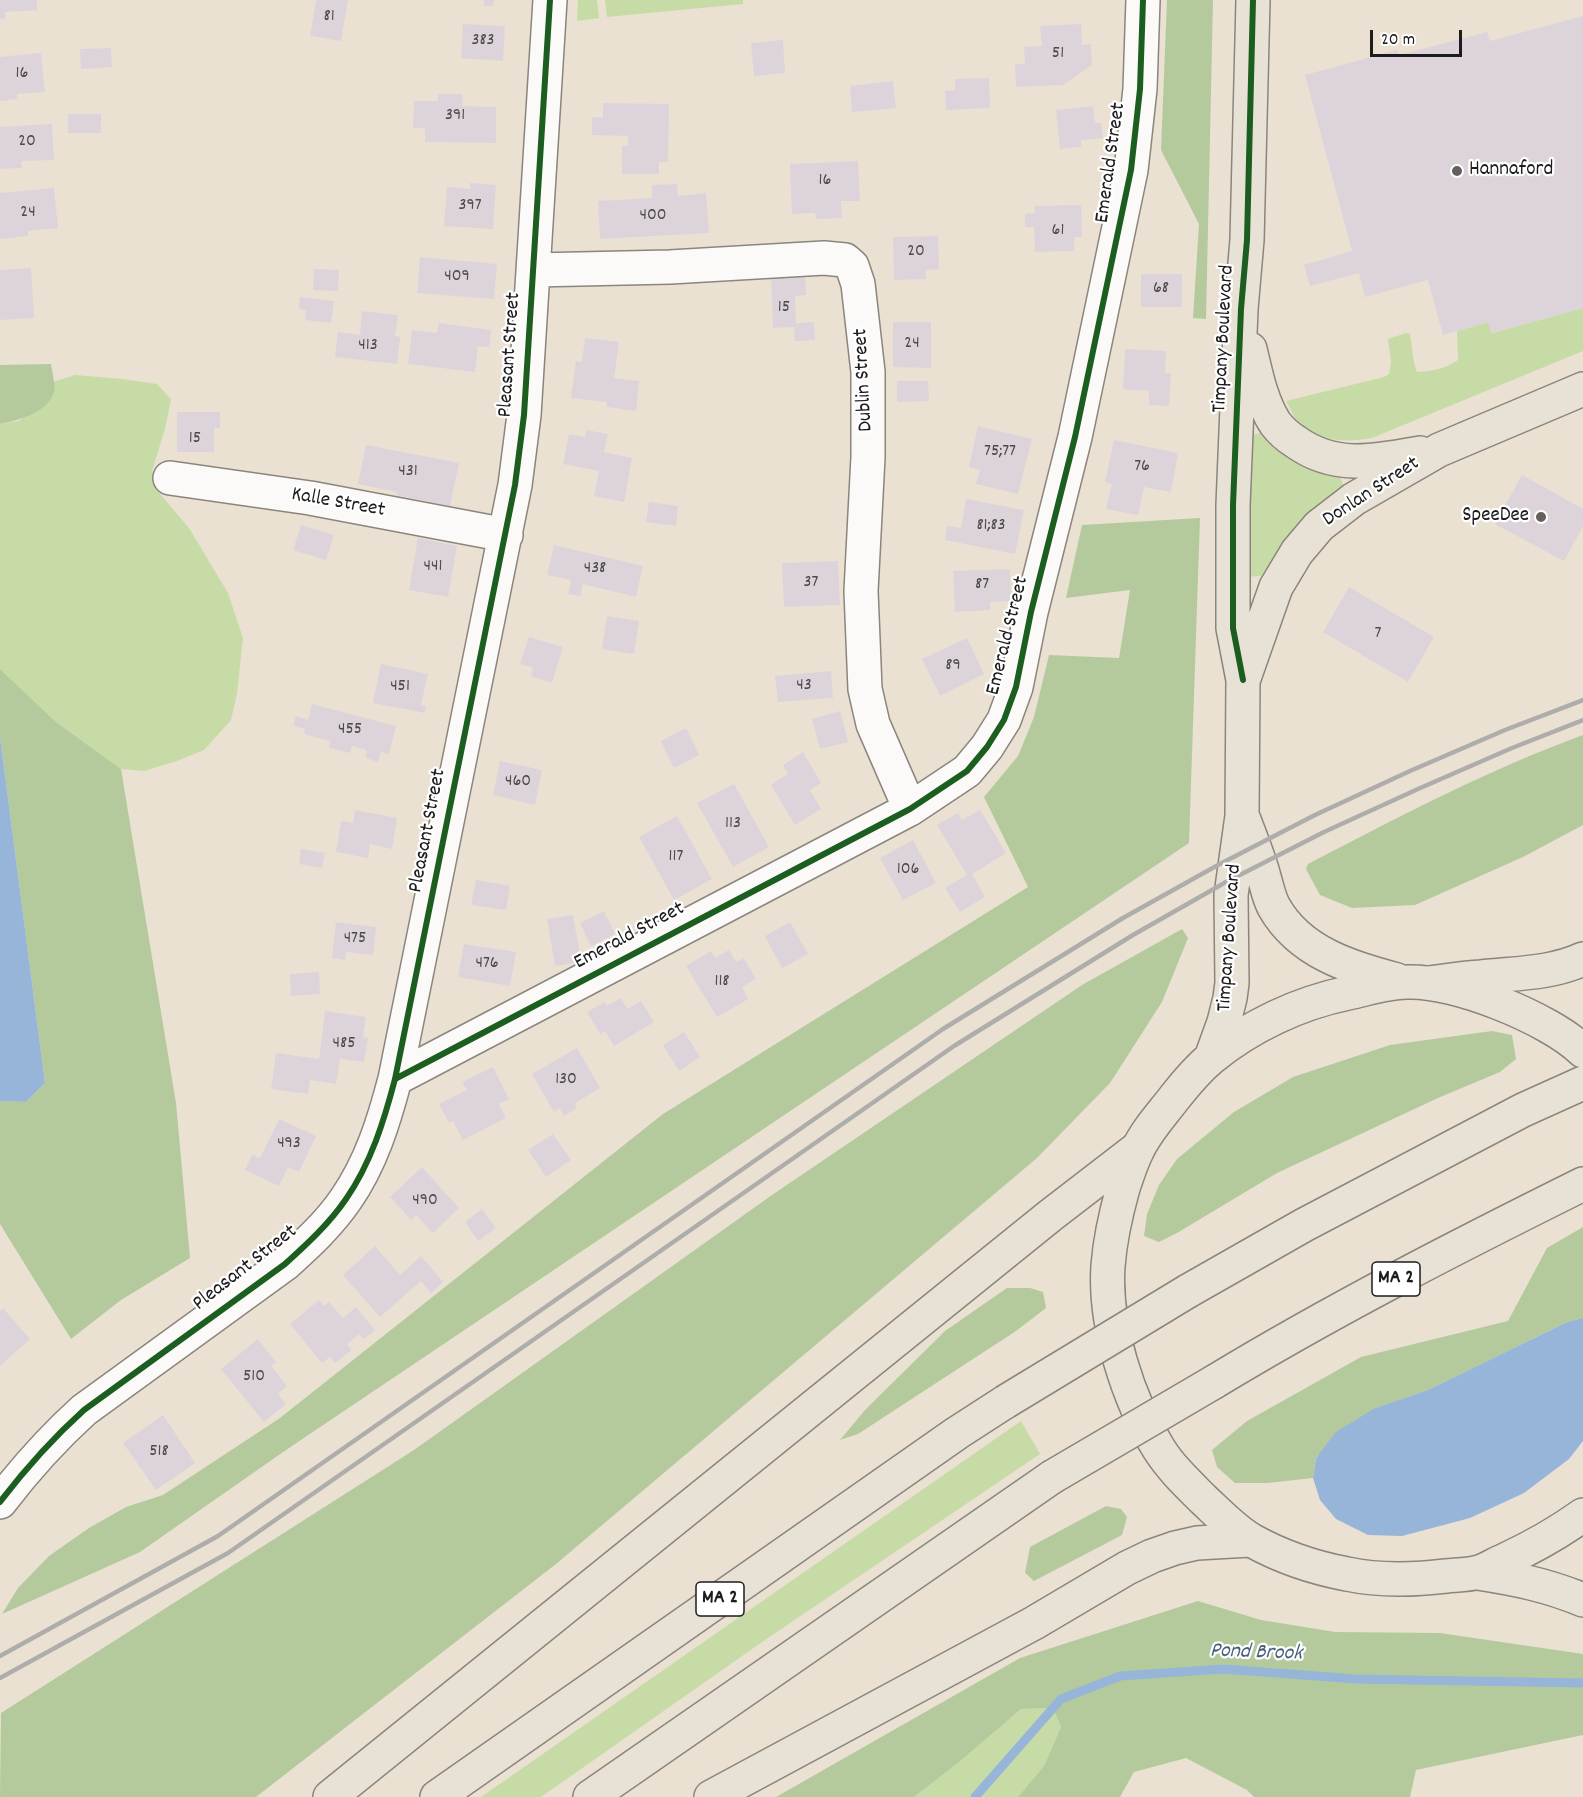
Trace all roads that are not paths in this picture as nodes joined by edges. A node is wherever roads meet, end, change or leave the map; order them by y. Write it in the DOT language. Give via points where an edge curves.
graph roads {
  1 [pos="550,0"];
  2 [pos="1143,0"];
  3 [pos="1254,0"];
  4 [pos="534,270"];
  5 [pos="1241,309"];
  6 [pos="1583,389"];
  7 [pos="1440,450"];
  8 [pos="170,478"];
  9 [pos="506,535"];
  10 [pos="1243,680"];
  11 [pos="910,809"];
  12 [pos="1242,816"];
  13 [pos="1583,959"];
  14 [pos="1417,982"];
  15 [pos="1583,1051"];
  16 [pos="1211,1058"];
  17 [pos="395,1079"];
  18 [pos="1583,1083"];
  19 [pos="1138,1148"];
  20 [pos="1583,1184"];
  21 [pos="0,1502"];
  22 [pos="1583,1515"];
  23 [pos="1250,1540"];
  24 [pos="1478,1573"];
  25 [pos="1583,1600"];
  26 [pos="330,1797"];
  27 [pos="437,1797"];
  28 [pos="590,1797"];
  29 [pos="711,1797"];
  1 -- 4 [label="street, Pleasant Street"];
  2 -- 11 [label="street, Emerald Street" via="1137,129 1129,180 1016,687 1004,720 967,771"];
  3 -- 5 [label="main road, Timpany Boulevard" via="1247,240"];
  4 -- 9 [label="street, Pleasant Street" via="524,415"];
  4 -- 11 [label="street, Dublin Street" via="824,258 845,260 852,266 858,284 868,372 861,591 865,689 873,724"];
  5 -- 7 [label="main road" via="1258,386 1282,432 1311,452 1349,462"];
  5 -- 10 [label="main road, Timpany Boulevard" via="1233,505 1233,628"];
  6 -- 7 [label="main road, Donlan Street"];
  7 -- 10 [label="main road, Donlan Street" via="1354,499 1308,537 1276,587"];
  8 -- 9 [label="street, Kalle Street" via="310,498"];
  9 -- 17 [label="street, Pleasant Street"];
  10 -- 12 [label="main road, Timpany Boulevard"];
  11 -- 17 [label="street, Emerald Street"];
  12 -- 14 [label="main road, Timpany Boulevard" via="1274,907 1300,938 1358,969"];
  12 -- 16 [label="main road, Timpany Boulevard" via="1232,895 1232,983"];
  13 -- 14 [label="main road" via="1529,974"];
  14 -- 15 [label="main road, Timpany Boulevard" via="1482,997 1520,1012"];
  14 -- 16 [label="main road" via="1338,995 1286,1012"];
  16 -- 19 [label="main road" via="1186,1083"];
  17 -- 21 [label="street, Pleasant Street" via="382,1126 354,1186 314,1238 285,1264 84,1410 60,1431"];
  18 -- 27 [label="main road, MA 2, bridge" via="1523,1110 1304,1225 1005,1402"];
  19 -- 23 [label="main road" via="1120,1200 1108,1267 1110,1310 1119,1359 1138,1412 1160,1451 1183,1480"];
  19 -- 26 [label="main road"];
  20 -- 28 [label="main road, MA 2, bridge" via="1444,1253 1295,1334 1052,1478"];
  22 -- 24 [label="main road"];
  23 -- 24 [label="main road" via="1319,1568 1367,1578 1393,1580"];
  23 -- 29 [label="main road" via="1197,1544 1145,1559"];
  24 -- 25 [label="main road" via="1548,1586"];
}
